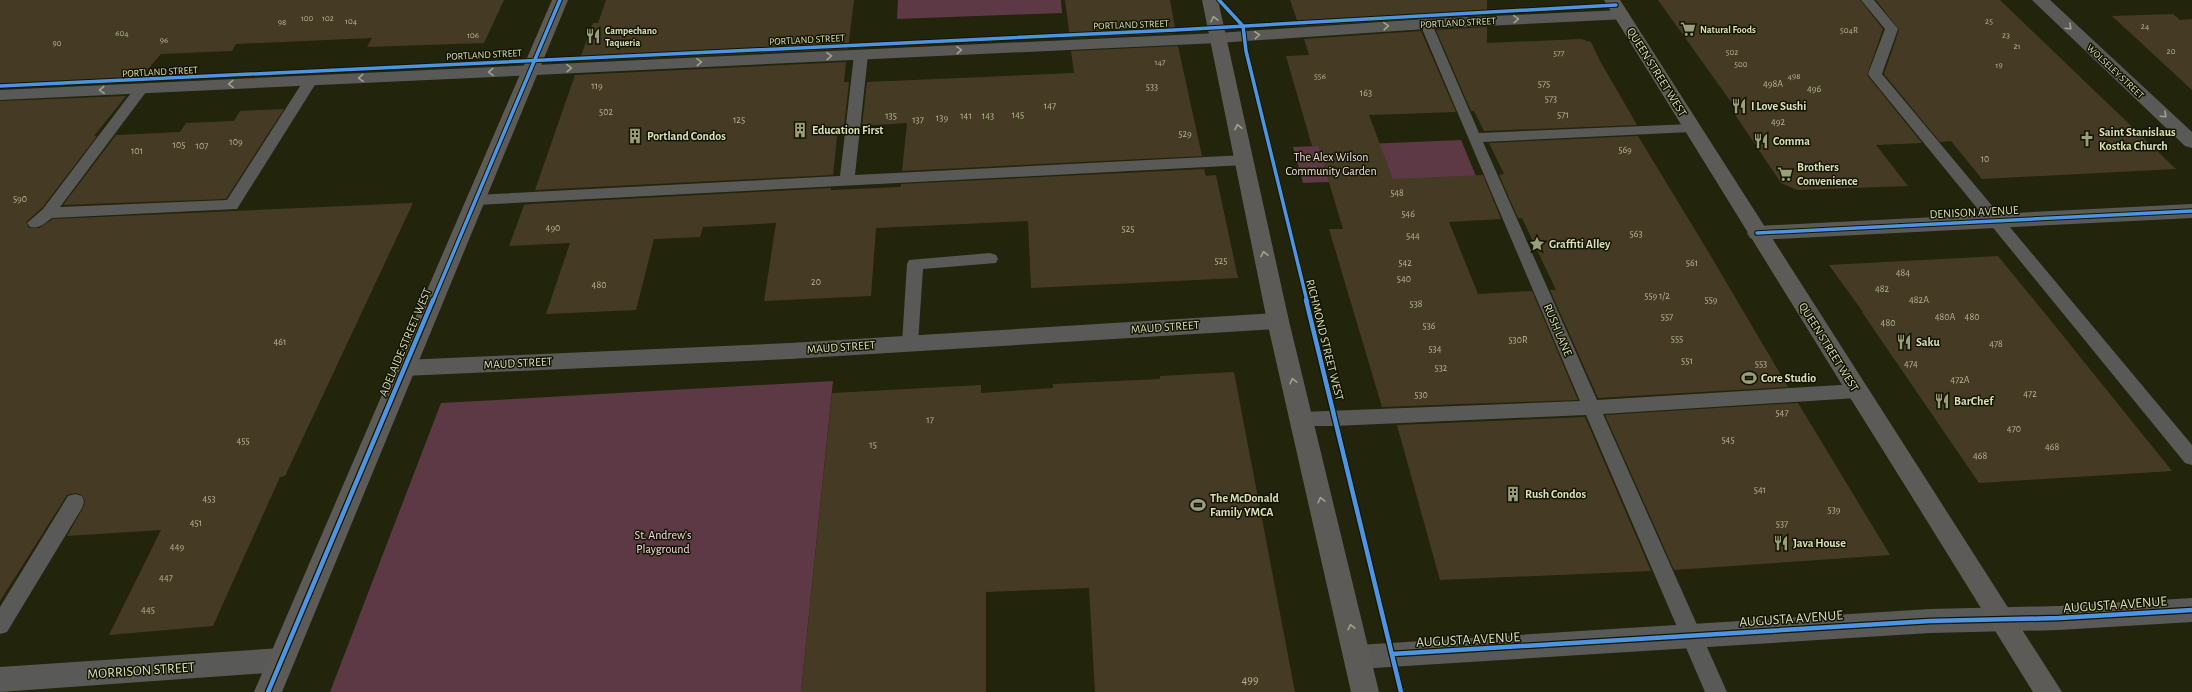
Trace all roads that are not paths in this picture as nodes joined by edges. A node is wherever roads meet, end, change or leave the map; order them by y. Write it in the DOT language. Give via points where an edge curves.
graph roads {
  1 [pos="560,0"];
  2 [pos="1210,0"];
  3 [pos="1866,0"];
  4 [pos="2040,0"];
  5 [pos="1616,7"];
  6 [pos="1426,24"];
  7 [pos="1218,38"];
  8 [pos="861,55"];
  9 [pos="530,70"];
  10 [pos="311,80"];
  11 [pos="142,88"];
  12 [pos="0,95"];
  13 [pos="1691,128"];
  14 [pos="1474,138"];
  15 [pos="2192,142"];
  16 [pos="1245,160"];
  17 [pos="847,181"];
  18 [pos="476,200"];
  19 [pos="2192,211"];
  20 [pos="48,213"];
  21 [pos="1996,220"];
  22 [pos="35,223"];
  23 [pos="1757,232"];
  24 [pos="990,259"];
  25 [pos="1278,321"];
  26 [pos="910,343"];
  27 [pos="404,368"];
  28 [pos="1857,391"];
  29 [pos="1591,407"];
  30 [pos="1302,419"];
  31 [pos="2192,458"];
  32 [pos="75,502"];
  33 [pos="2192,610"];
  34 [pos="2002,619"];
  35 [pos="0,625"];
  36 [pos="1692,636"];
  37 [pos="1358,657"];
  38 [pos="281,660"];
  39 [pos="0,680"];
  40 [pos="268,692"];
  41 [pos="1365,692"];
  42 [pos="1716,692"];
  43 [pos="2048,692"];
  1 -- 9 [label="main road, ADELAIDE STREET WEST"];
  7 -- 2 [label="main road, one-way"];
  3 -- 21 [label="lane" via="1892,29 1875,74"];
  4 -- 15 [label="street, WOLSELEY STREET, one-way"];
  6 -- 5 [label="street, PORTLAND STREET, one-way"];
  5 -- 13 [label="main road, QUEEN STREET WEST"];
  7 -- 6 [label="street, PORTLAND STREET, one-way"];
  6 -- 14 [label="lane, RUSH LANE"];
  8 -- 7 [label="street, PORTLAND STREET, one-way"];
  16 -- 7 [label="main road, one-way"];
  9 -- 8 [label="street, PORTLAND STREET, one-way"];
  8 -- 17 [label="lane"];
  9 -- 10 [label="street, PORTLAND STREET, one-way"];
  9 -- 18 [label="main road, ADELAIDE STREET WEST"];
  10 -- 11 [label="street, PORTLAND STREET, one-way"];
  10 -- 20 [label="lane" via="232,205"];
  11 -- 12 [label="street, PORTLAND STREET, one-way"];
  11 -- 20 [label="lane"];
  13 -- 14 [label="lane"];
  13 -- 23 [label="main road, QUEEN STREET WEST"];
  14 -- 29 [label="lane, RUSH LANE"];
  16 -- 17 [label="lane"];
  25 -- 16 [label="main road, one-way"];
  17 -- 18 [label="lane"];
  18 -- 27 [label="main road, ADELAIDE STREET WEST"];
  19 -- 21 [label="street, DENISON AVENUE"];
  20 -- 22 [label="lane"];
  21 -- 23 [label="street, DENISON AVENUE"];
  21 -- 31 [label="lane"];
  23 -- 28 [label="main road, QUEEN STREET WEST"];
  24 -- 26 [label="lane" via="915,264"];
  25 -- 26 [label="street, MAUD STREET"];
  30 -- 25 [label="main road, one-way"];
  26 -- 27 [label="street, MAUD STREET"];
  27 -- 38 [label="main road, ADELAIDE STREET WEST"];
  28 -- 29 [label="lane"];
  28 -- 34 [label="main road, QUEEN STREET WEST"];
  29 -- 30 [label="lane"];
  29 -- 36 [label="lane, RUSH LANE"];
  37 -- 30 [label="main road, one-way"];
  32 -- 35 [label="lane"];
  33 -- 34 [label="street, AUGUSTA AVENUE"];
  34 -- 36 [label="street, AUGUSTA AVENUE"];
  34 -- 43 [label="main road, QUEEN STREET WEST"];
  36 -- 37 [label="street, AUGUSTA AVENUE"];
  36 -- 42 [label="lane"];
  37 -- 41 [label="main road"];
  38 -- 39 [label="street, MORRISON STREET"];
  38 -- 40 [label="main road, ADELAIDE STREET WEST"];
}
